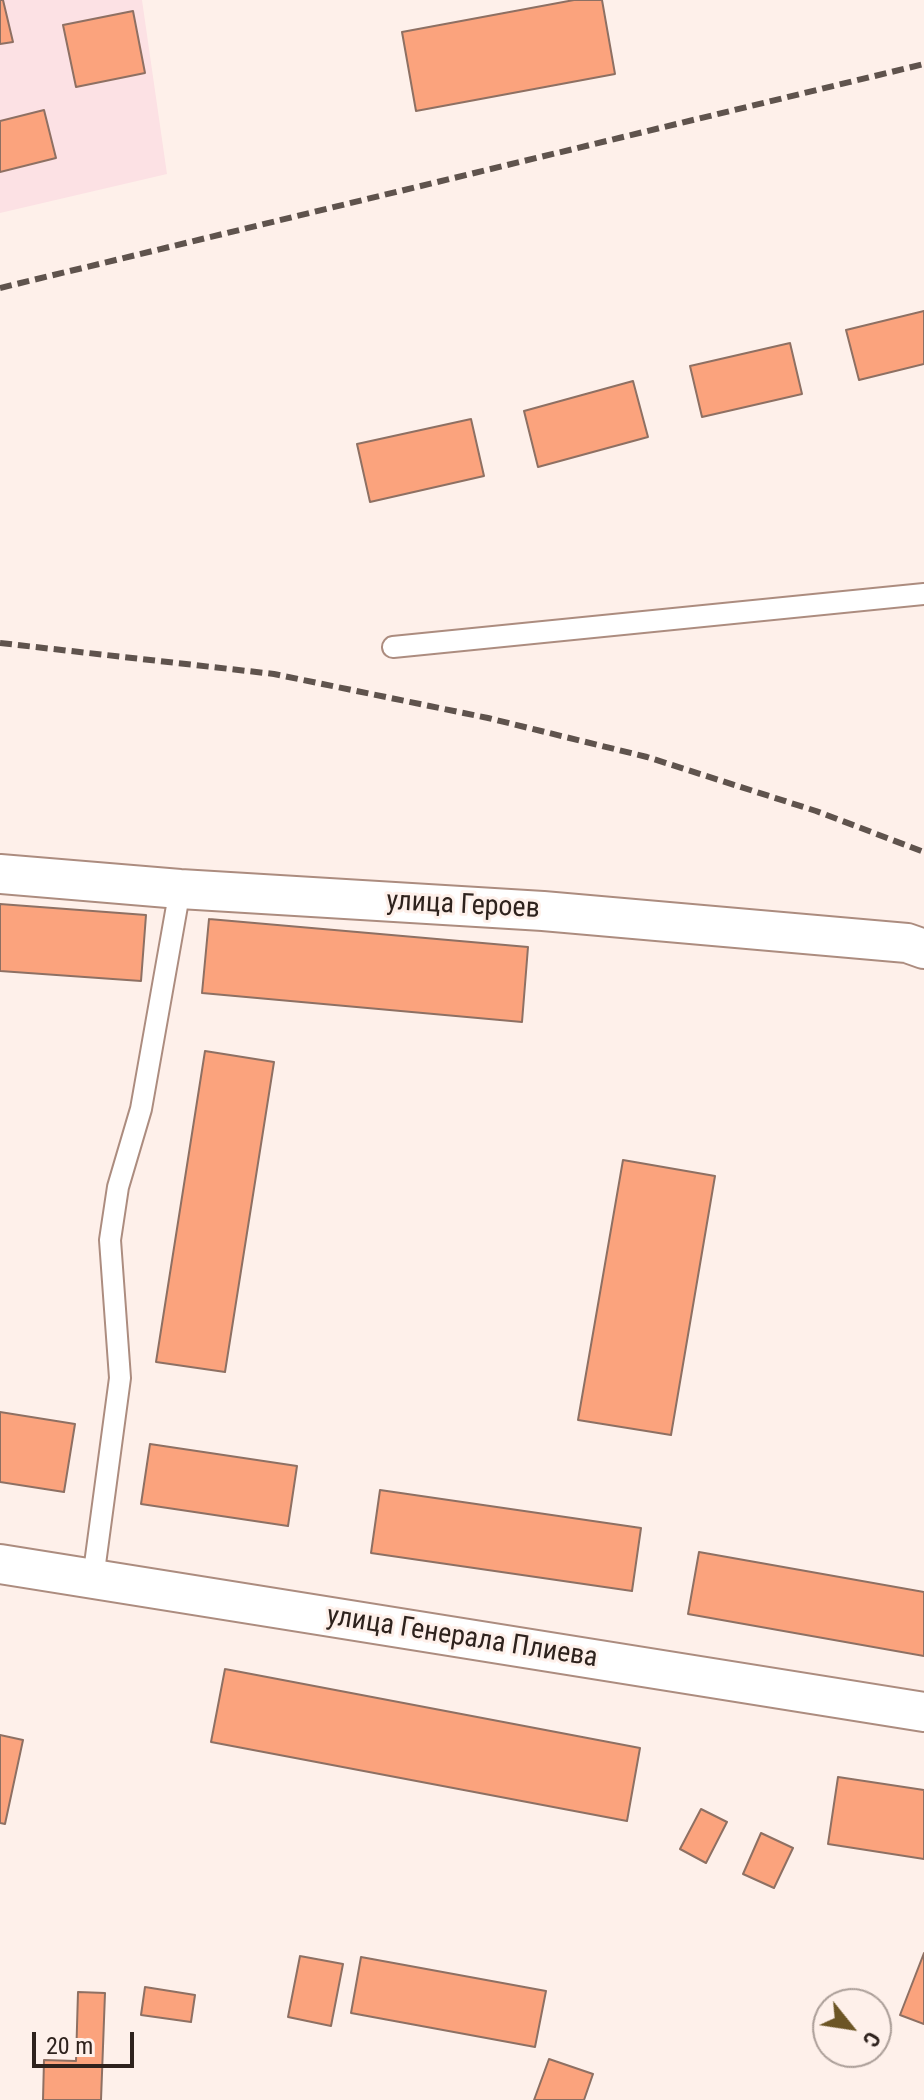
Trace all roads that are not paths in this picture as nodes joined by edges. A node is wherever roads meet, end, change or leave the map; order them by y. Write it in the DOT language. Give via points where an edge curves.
graph roads {
  1 [pos="924,594"];
  2 [pos="393,647"];
  3 [pos="0,874"];
  4 [pos="180,889"];
  5 [pos="924,949"];
  6 [pos="0,1564"];
  7 [pos="93,1579"];
  8 [pos="924,1712"];
  1 -- 2 [label="lane"];
  3 -- 4 [label="street, улица Героев"];
  4 -- 5 [label="street, улица Героев" via="543,911 907,943"];
  4 -- 7 [label="lane" via="141,1109 118,1187 110,1240 120,1378"];
  6 -- 7 [label="street, улица Генерала Плиева"];
  7 -- 8 [label="street, улица Генерала Плиева"];
}
